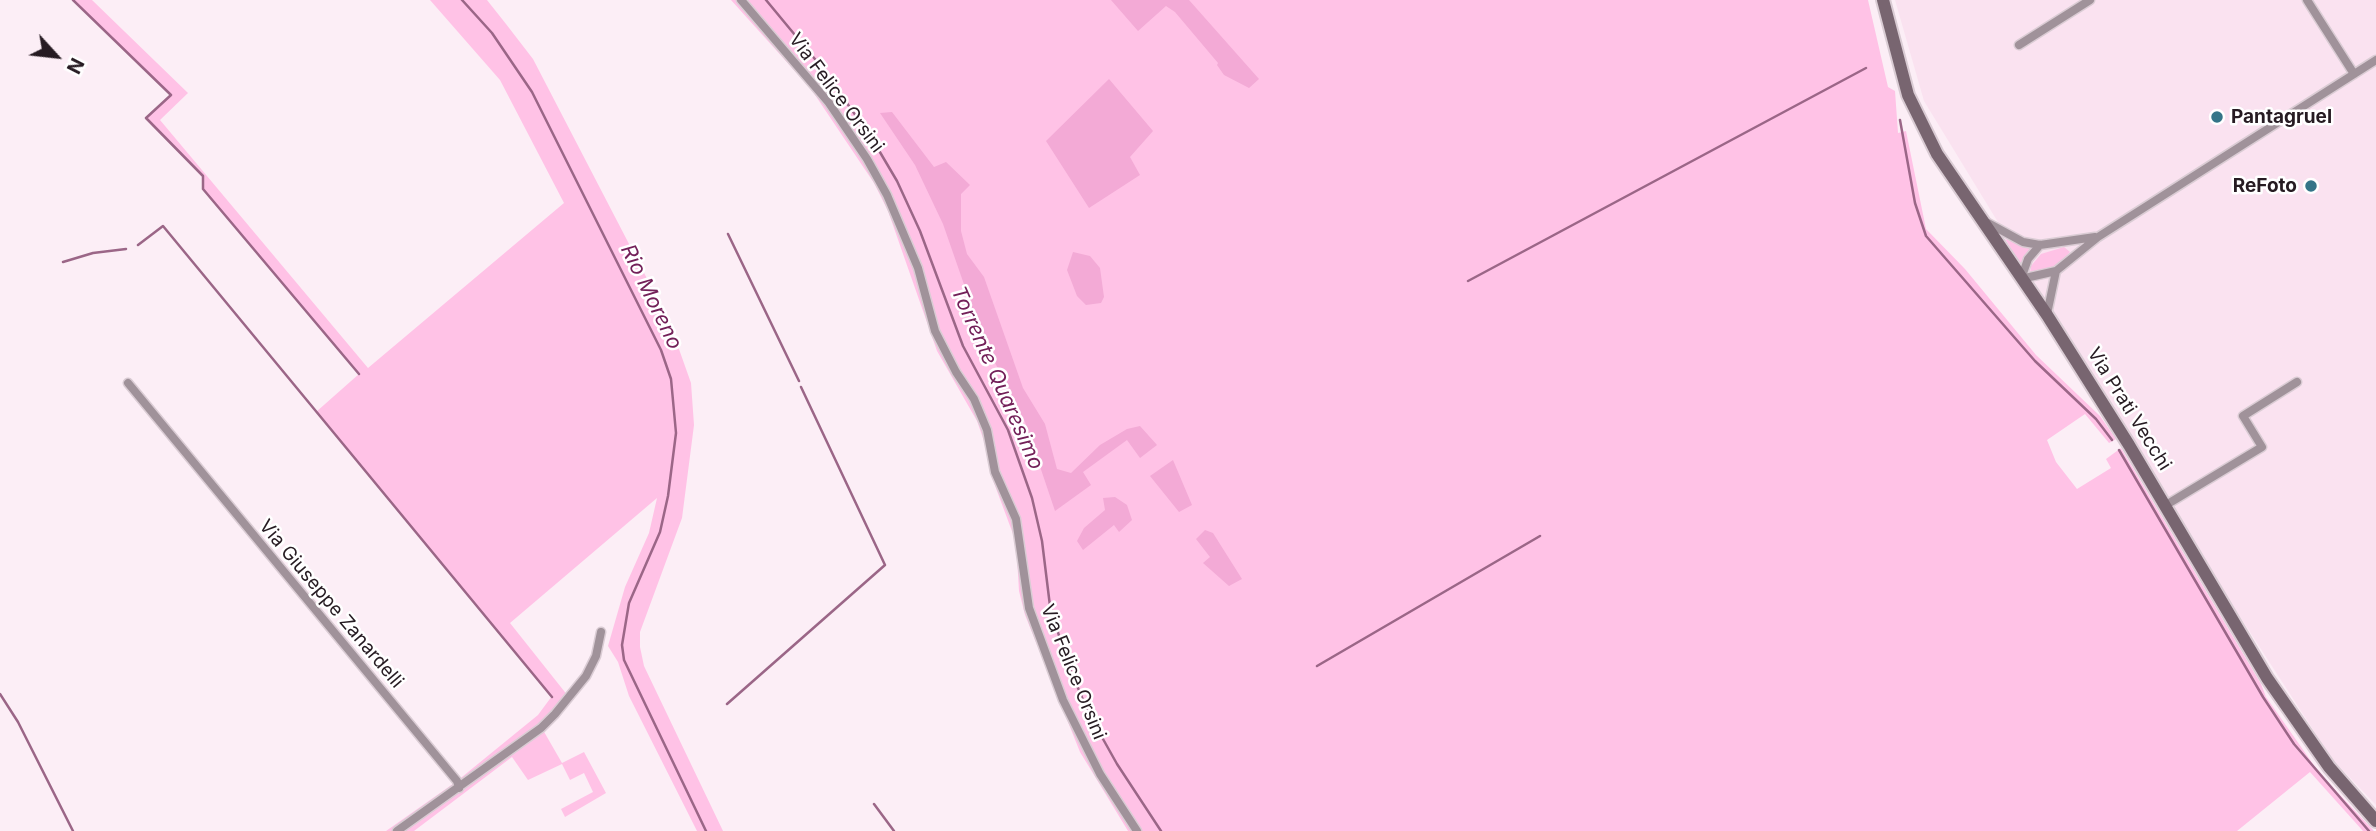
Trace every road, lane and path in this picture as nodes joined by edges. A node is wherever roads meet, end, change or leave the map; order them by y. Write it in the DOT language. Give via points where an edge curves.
graph roads {
  1 [pos="741,0"];
  2 [pos="1883,0"];
  3 [pos="2090,0"];
  4 [pos="2307,0"];
  5 [pos="2019,45"];
  6 [pos="2376,60"];
  7 [pos="2354,74"];
  8 [pos="1981,219"];
  9 [pos="2098,237"];
  10 [pos="2040,245"];
  11 [pos="2056,271"];
  12 [pos="2021,279"];
  13 [pos="2047,316"];
  14 [pos="2297,382"];
  15 [pos="128,383"];
  16 [pos="2166,505"];
  17 [pos="601,632"];
  18 [pos="459,788"];
  19 [pos="2376,821"];
  20 [pos="397,831"];
  21 [pos="1137,831"];
  1 -- 21 [label="street, Via Felice Orsini" via="829,103 887,195 918,268 935,331 987,430 995,472 1019,531 1028,608 1063,700 1100,774"];
  2 -- 8 [label="main road, Via Prati Vecchi" via="1908,95 1937,154"];
  3 -- 5 [label="street"];
  4 -- 7 [label="street"];
  6 -- 7 [label="street"];
  7 -- 9 [label="street"];
  8 -- 10 [label="street" via="2007,235"];
  8 -- 12 [label="main road, Via Prati Vecchi"];
  9 -- 10 [label="street"];
  9 -- 11 [label="street"];
  10 -- 12 [label="street" via="2028,259"];
  11 -- 12 [label="street"];
  11 -- 13 [label="street"];
  12 -- 13 [label="main road, Via Prati Vecchi"];
  13 -- 16 [label="main road, Via Prati Vecchi"];
  14 -- 16 [label="street" via="2243,416 2262,447"];
  15 -- 18 [label="street, Via Giuseppe Zanardelli"];
  16 -- 19 [label="main road, Via Prati Vecchi" via="2301,730"];
  17 -- 18 [label="street" via="596,656 565,703 541,728"];
  18 -- 20 [label="street"];
}
